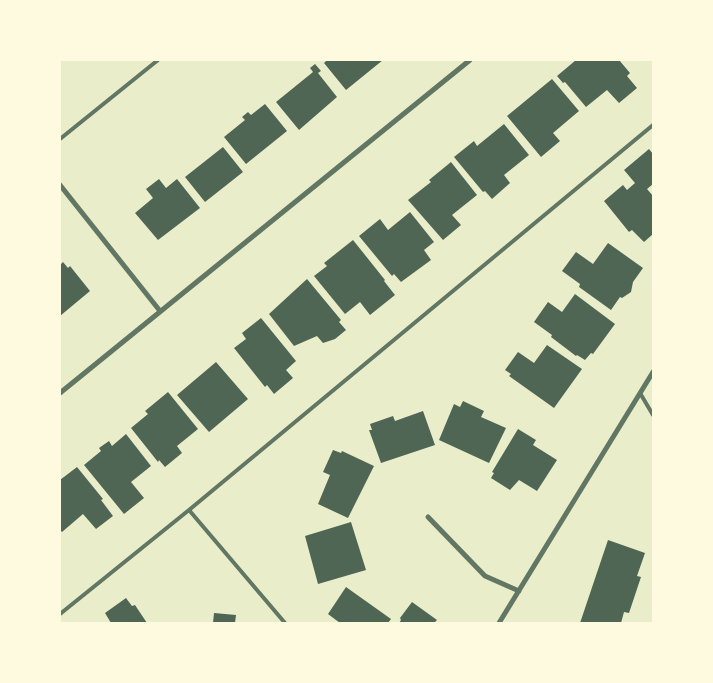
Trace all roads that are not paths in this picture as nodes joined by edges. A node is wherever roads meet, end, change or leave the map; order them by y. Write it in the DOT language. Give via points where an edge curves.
graph roads {
  1 [pos="158,60"];
  2 [pos="470,60"];
  3 [pos="653,125"];
  4 [pos="60,139"];
  5 [pos="60,185"];
  6 [pos="160,311"];
  7 [pos="653,372"];
  8 [pos="60,392"];
  9 [pos="640,393"];
  10 [pos="653,415"];
  11 [pos="189,510"];
  12 [pos="428,517"];
  13 [pos="519,592"];
  14 [pos="60,614"];
  15 [pos="285,623"];
  16 [pos="499,623"];
  1 -- 4 [label="lane"];
  2 -- 6 [label="street"];
  3 -- 11 [label="lane"];
  5 -- 6 [label="street"];
  6 -- 8 [label="street"];
  7 -- 9 [label="street"];
  9 -- 10 [label="lane"];
  9 -- 13 [label="street"];
  11 -- 14 [label="lane"];
  11 -- 15 [label="lane"];
  12 -- 13 [label="street" via="484,576"];
  13 -- 16 [label="street"];
}
